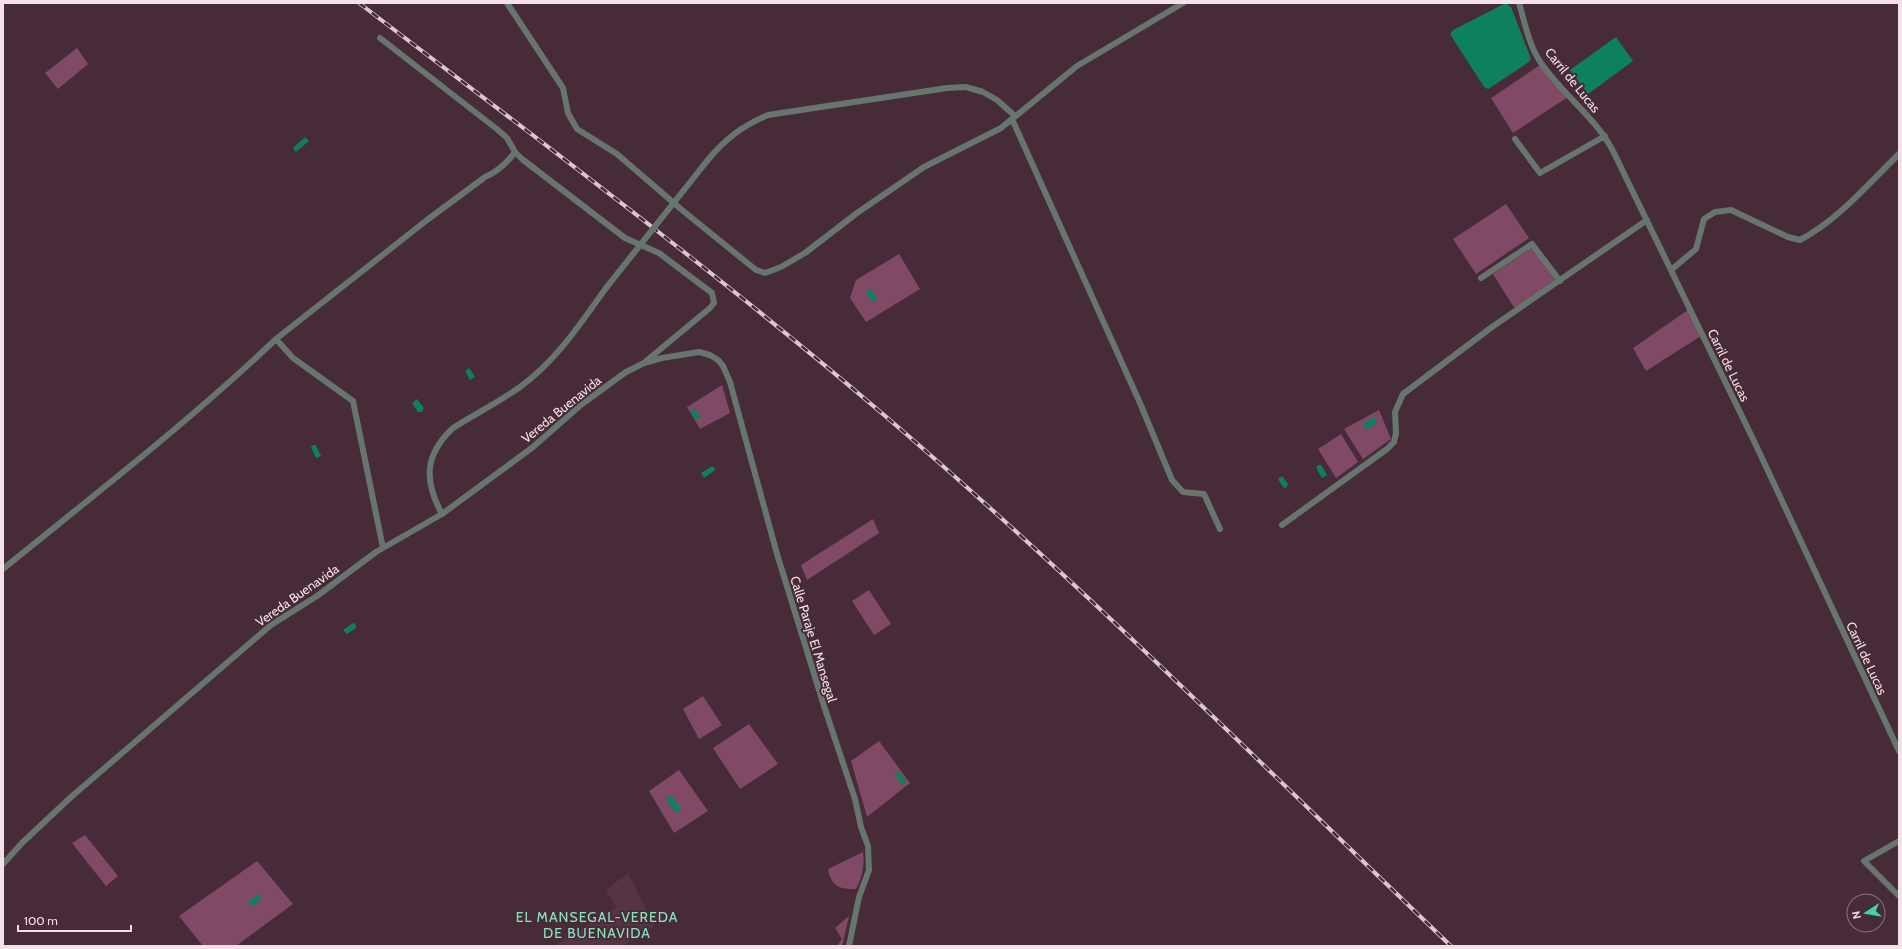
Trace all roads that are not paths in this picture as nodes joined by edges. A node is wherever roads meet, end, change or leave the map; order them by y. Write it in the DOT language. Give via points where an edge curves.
graph roads {
  1 [pos="507,3"];
  2 [pos="1182,3"];
  3 [pos="1519,3"];
  4 [pos="380,38"];
  5 [pos="1013,118"];
  6 [pos="1605,136"];
  7 [pos="1515,139"];
  8 [pos="515,152"];
  9 [pos="1899,154"];
  10 [pos="1647,220"];
  11 [pos="1671,270"];
  12 [pos="1481,278"];
  13 [pos="1560,281"];
  14 [pos="276,339"];
  15 [pos="644,363"];
  16 [pos="442,514"];
  17 [pos="1282,525"];
  18 [pos="1220,529"];
  19 [pos="383,548"];
  20 [pos="3,569"];
  21 [pos="1899,751"];
  22 [pos="1899,841"];
  23 [pos="3,864"];
  24 [pos="1899,896"];
  25 [pos="849,946"];
  1 -- 5 [label="street" via="563,88 568,113 577,129 617,154 760,272 772,272 787,264 924,167 989,134"];
  2 -- 5 [label="street" via="1077,66"];
  3 -- 6 [label="street, Carril de Lucas" via="1532,44 1541,62"];
  4 -- 8 [label="street" via="498,130 507,138"];
  5 -- 16 [label="street, bridge" via="998,100 966,87 768,115 752,122 722,143 606,288 567,342 543,367 521,386 453,428 444,437 432,458 428,475 432,496"];
  5 -- 18 [label="street" via="1172,480 1183,492 1204,494"];
  6 -- 7 [label="street" via="1540,173"];
  6 -- 10 [label="street, Carril de Lucas"];
  8 -- 14 [label="street" via="493,174 485,177 427,220"];
  8 -- 15 [label="street" via="625,238 659,253 712,293 714,303 710,308"];
  9 -- 11 [label="street" via="1847,205 1818,230 1800,240 1788,237 1731,210 1715,212 1704,219 1696,249"];
  10 -- 11 [label="street, Carril de Lucas"];
  10 -- 13 [label="street"];
  11 -- 21 [label="street, Carril de Lucas"];
  12 -- 13 [label="street" via="1532,244"];
  13 -- 17 [label="street" via="1403,394 1395,412 1394,442"];
  14 -- 19 [label="street" via="293,358 353,401"];
  14 -- 20 [label="street" via="248,366 124,471"];
  15 -- 16 [label="street, Vereda Buenavida" via="626,372 582,404 533,447"];
  15 -- 25 [label="street, Calle Paraje El Mansegal" via="699,352 718,360 730,382 776,554 868,846 870,870 859,898"];
  16 -- 19 [label="street, Vereda Buenavida"];
  19 -- 23 [label="street, Vereda Buenavida" via="317,596 271,625 71,797"];
  22 -- 24 [label="street" via="1864,861"];
}
